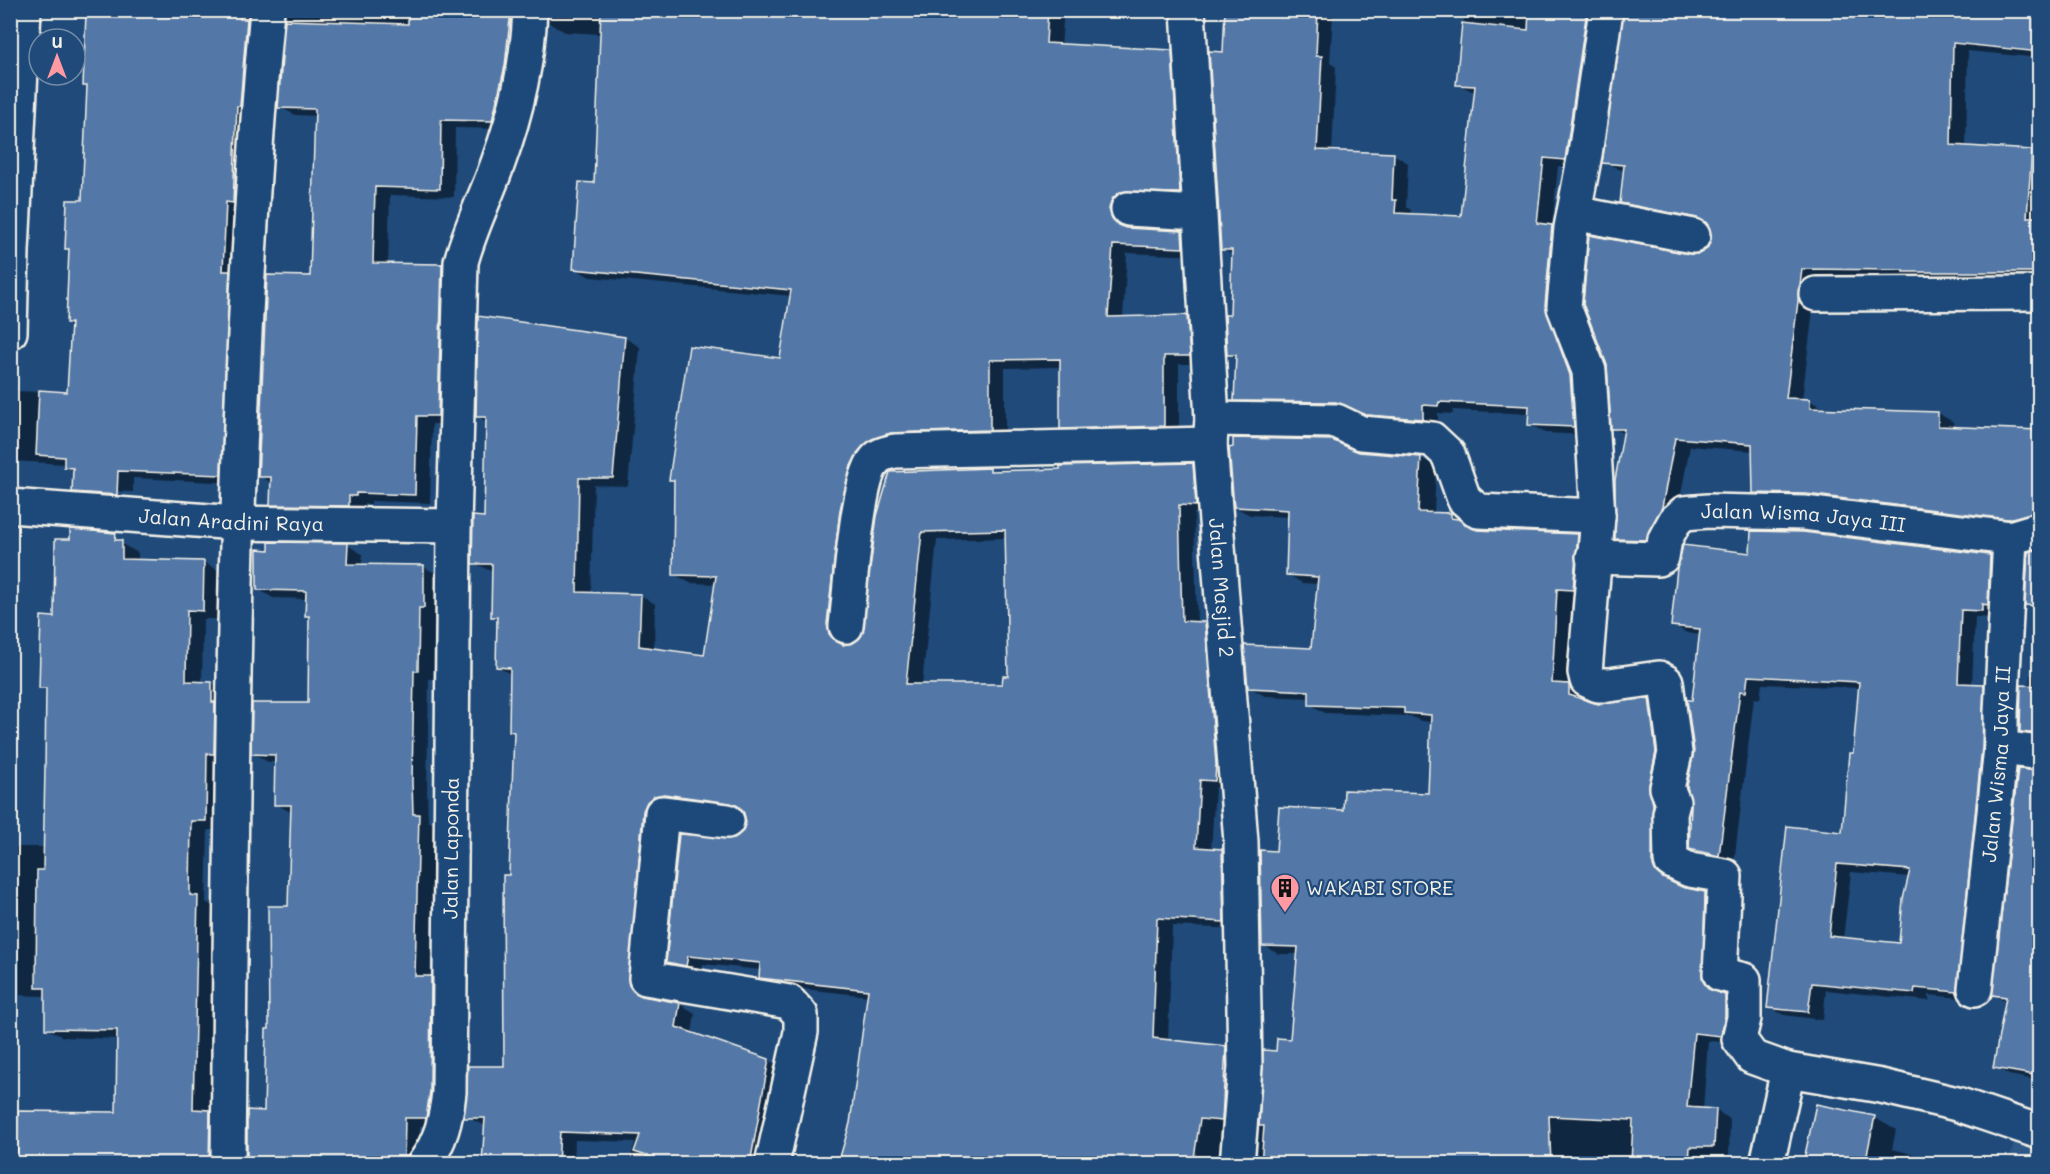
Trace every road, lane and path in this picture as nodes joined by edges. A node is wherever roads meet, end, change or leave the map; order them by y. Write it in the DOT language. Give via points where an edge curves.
graph roads {
  1 [pos="24,10"];
  2 [pos="267,10"];
  3 [pos="530,10"];
  4 [pos="1188,10"];
  5 [pos="1606,10"];
  6 [pos="1128,209"];
  7 [pos="1199,213"];
  8 [pos="1574,213"];
  9 [pos="1693,236"];
  10 [pos="2040,293"];
  11 [pos="1816,294"];
  12 [pos="10,332"];
  13 [pos="1211,432"];
  14 [pos="10,506"];
  15 [pos="1598,516"];
  16 [pos="236,523"];
  17 [pos="454,526"];
  18 [pos="2025,533"];
  19 [pos="1593,557"];
  20 [pos="846,626"];
  21 [pos="2001,748"];
  22 [pos="2040,753"];
  23 [pos="727,821"];
  24 [pos="1975,989"];
  25 [pos="1788,1070"];
  26 [pos="2040,1132"];
  27 [pos="228,1164"];
  28 [pos="424,1164"];
  29 [pos="772,1164"];
  30 [pos="1237,1164"];
  31 [pos="1767,1164"];
  1 -- 12 [label="street"];
  2 -- 16 [label="street" via="252,169"];
  3 -- 17 [label="street, Jalan Laponda" via="518,104 461,262"];
  4 -- 7 [label="street, Jalan Masjid 2"];
  5 -- 8 [label="street"];
  6 -- 7 [label="street"];
  7 -- 13 [label="street, Jalan Masjid 2"];
  8 -- 9 [label="street"];
  8 -- 15 [label="street" via="1564,307 1589,371"];
  10 -- 11 [label="street"];
  13 -- 15 [label="street" via="1336,421 1361,433 1432,439 1448,454 1464,499 1478,511"];
  13 -- 20 [label="street" via="882,454 874,461 863,491"];
  13 -- 30 [label="street, Jalan Masjid 2" via="1241,842 1245,1067"];
  14 -- 16 [label="street, Jalan Aradini Raya"];
  15 -- 19 [label="street"];
  16 -- 17 [label="street, Jalan Aradini Raya"];
  16 -- 27 [label="street"];
  17 -- 28 [label="street, Jalan Laponda" via="449,1092 446,1120 437,1147"];
  18 -- 19 [label="street, Jalan Wisma Jaya III" via="1804,513 1708,511 1684,513 1675,521 1658,559"];
  18 -- 21 [label="street, Jalan Wisma Jaya II" via="2001,712"];
  19 -- 25 [label="street" via="1587,680 1598,685 1659,678 1666,682 1675,753 1667,788 1673,802 1671,861 1690,870 1725,876 1719,964 1720,974 1744,980 1744,1018 1739,1039 1752,1058"];
  21 -- 22 [label="street"];
  21 -- 24 [label="street, Jalan Wisma Jaya II"];
  23 -- 29 [label="street" via="662,813 646,978 789,1002 801,1015 801,1032"];
  25 -- 26 [label="street" via="1957,1104"];
  25 -- 31 [label="street"];
}
